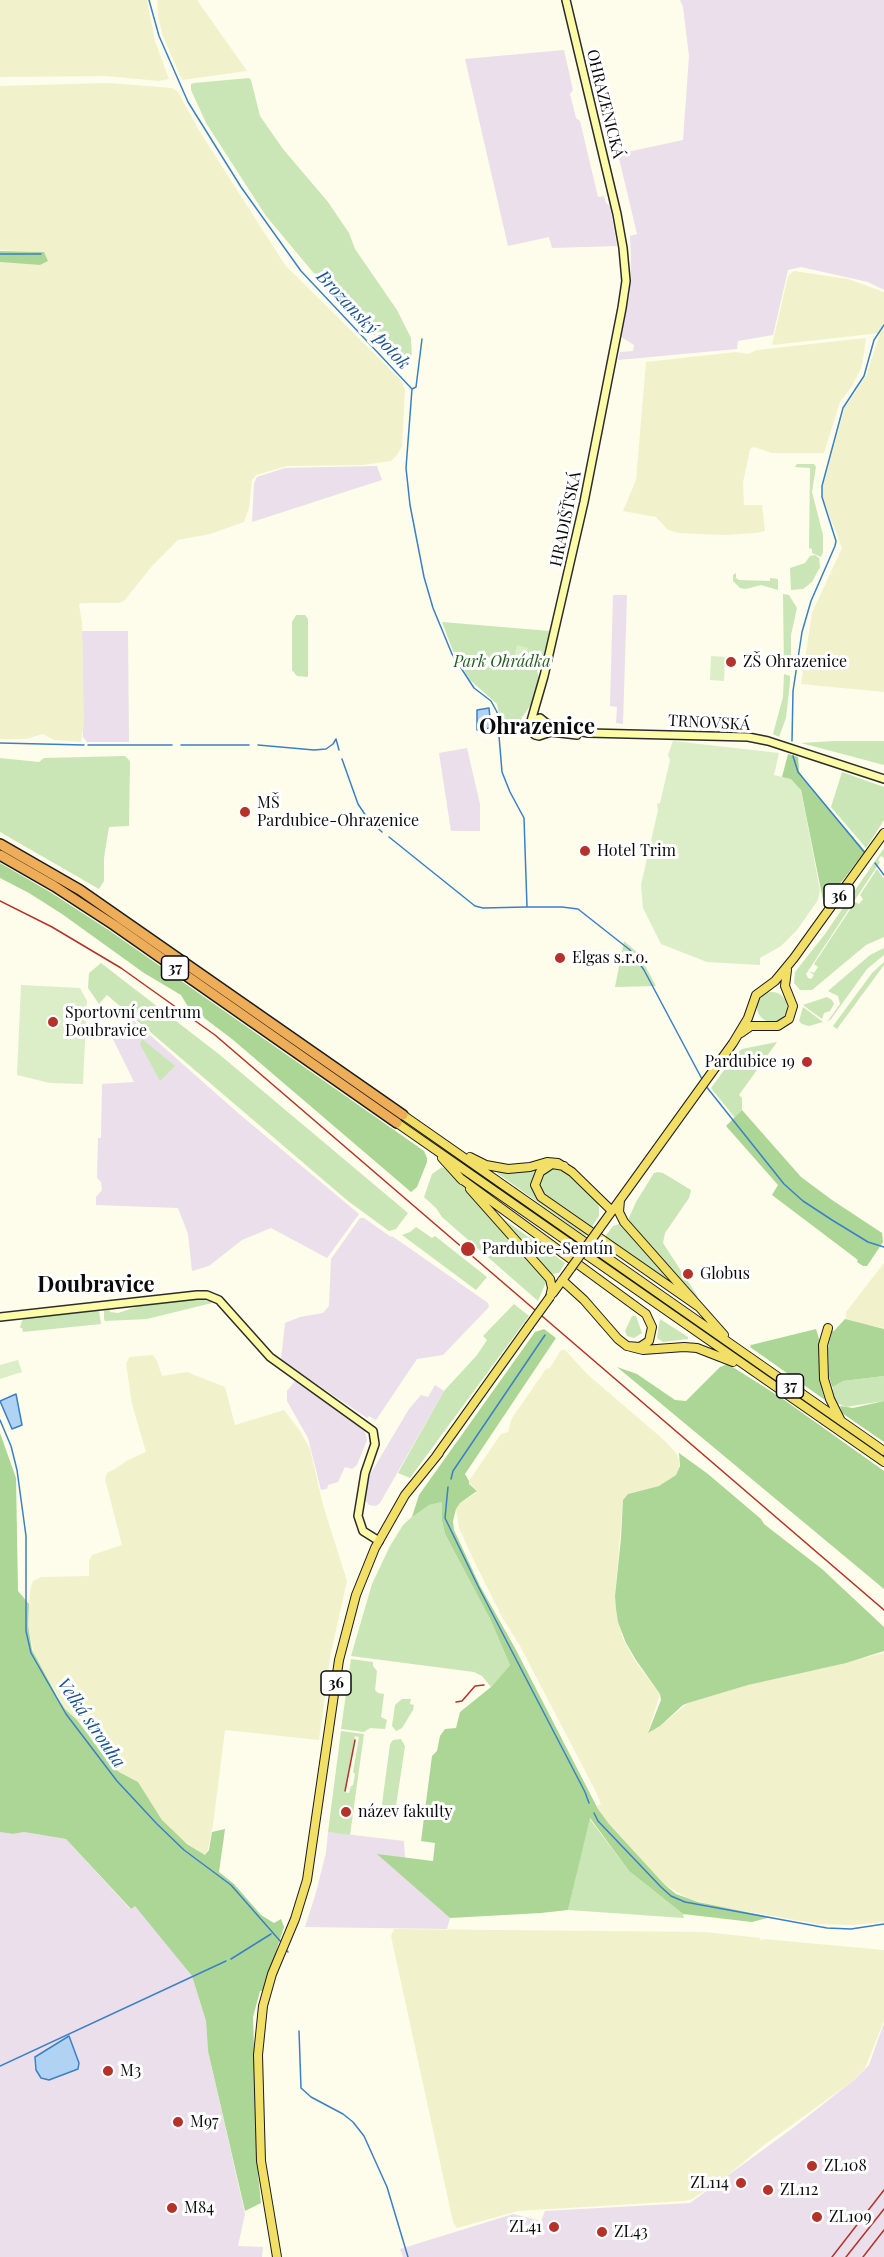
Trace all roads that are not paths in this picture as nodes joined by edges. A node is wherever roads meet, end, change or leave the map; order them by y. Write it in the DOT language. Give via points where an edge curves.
graph roads {
  1 [pos="566,0"];
  2 [pos="611,367"];
  3 [pos="544,676"];
  4 [pos="531,721"];
  5 [pos="545,721"];
  6 [pos="598,733"];
  7 [pos="542,734"];
  8 [pos="884,779"];
  9 [pos="884,833"];
  10 [pos="0,844"];
  11 [pos="0,855"];
  12 [pos="794,958"];
  13 [pos="766,987"];
  14 [pos="788,993"];
  15 [pos="753,1002"];
  16 [pos="770,1027"];
  17 [pos="733,1043"];
  18 [pos="400,1119"];
  19 [pos="436,1139"];
  20 [pos="430,1146"];
  21 [pos="564,1166"];
  22 [pos="460,1178"];
  23 [pos="622,1196"];
  24 [pos="601,1200"];
  25 [pos="612,1211"];
  26 [pos="562,1280"];
  27 [pos="550,1297"];
  28 [pos="699,1307"];
  29 [pos="0,1317"];
  30 [pos="828,1328"];
  31 [pos="627,1346"];
  32 [pos="738,1348"];
  33 [pos="751,1370"];
  34 [pos="843,1423"];
  35 [pos="884,1451"];
  36 [pos="884,1462"];
  37 [pos="379,1541"];
  38 [pos="277,2257"];
  1 -- 2 [label="street, OHRAZENICKÁ" via="623,248 626,280"];
  2 -- 3 [label="street, HRADIŠŤSKÁ"];
  3 -- 4 [label="street, HRADIŠŤSKÁ"];
  3 -- 5 [label="street, HRADIŠŤSKÁ" via="541,702"];
  4 -- 5 [label="street"];
  4 -- 7 [label="street" via="531,732"];
  5 -- 6 [label="street, TRNOVSKÁ" via="556,727"];
  5 -- 7 [label="street"];
  6 -- 7 [label="street, TRNOVSKÁ"];
  6 -- 8 [label="street, TRNOVSKÁ" via="748,737"];
  9 -- 12 [label="main road, 36"];
  10 -- 18 [label="highway, 37" via="80,891"];
  11 -- 18 [label="highway, 37" via="114,925"];
  12 -- 13 [label="main road, 36"];
  12 -- 14 [label="main road, 36" via="785,979"];
  13 -- 14 [label="main road" via="779,987"];
  13 -- 15 [label="main road, 36"];
  14 -- 16 [label="main road, 36" via="793,1004 791,1016 781,1025"];
  15 -- 16 [label="main road" via="756,1018"];
  15 -- 17 [label="main road, 36"];
  16 -- 17 [label="main road, 36" via="748,1028"];
  17 -- 23 [label="main road, 36"];
  18 -- 19 [label="main road, 37"];
  18 -- 20 [label="main road, 37"];
  19 -- 21 [label="main road" via="493,1167 521,1168 551,1161"];
  19 -- 32 [label="main road, 37"];
  20 -- 22 [label="main road"];
  20 -- 33 [label="main road, 37"];
  21 -- 24 [label="main road"];
  21 -- 28 [label="main road" via="548,1165 537,1176 536,1190 543,1199"];
  22 -- 27 [label="main road" via="550,1279"];
  22 -- 31 [label="main road" via="646,1314 652,1327 649,1341 638,1348"];
  23 -- 24 [label="main road" via="612,1201"];
  23 -- 25 [label="main road, 36"];
  23 -- 28 [label="main road" via="619,1210 623,1220"];
  24 -- 25 [label="main road"];
  25 -- 26 [label="main road, 36, bridge"];
  26 -- 27 [label="main road, 36"];
  26 -- 31 [label="main road"];
  27 -- 37 [label="main road, 36, bridge" via="439,1453 415,1480"];
  28 -- 32 [label="main road"];
  29 -- 37 [label="street" via="197,1295 219,1300 270,1358 373,1431 375,1444 365,1473 358,1516 363,1531"];
  30 -- 34 [label="main road" via="823,1345 824,1379"];
  31 -- 33 [label="main road" via="643,1350 697,1348"];
  32 -- 34 [label="main road, 37"];
  33 -- 36 [label="main road, 37"];
  34 -- 35 [label="main road, 37"];
  37 -- 38 [label="main road, 36" via="362,1578 342,1643 302,1898 263,2006 257,2062 262,2175"];
}
